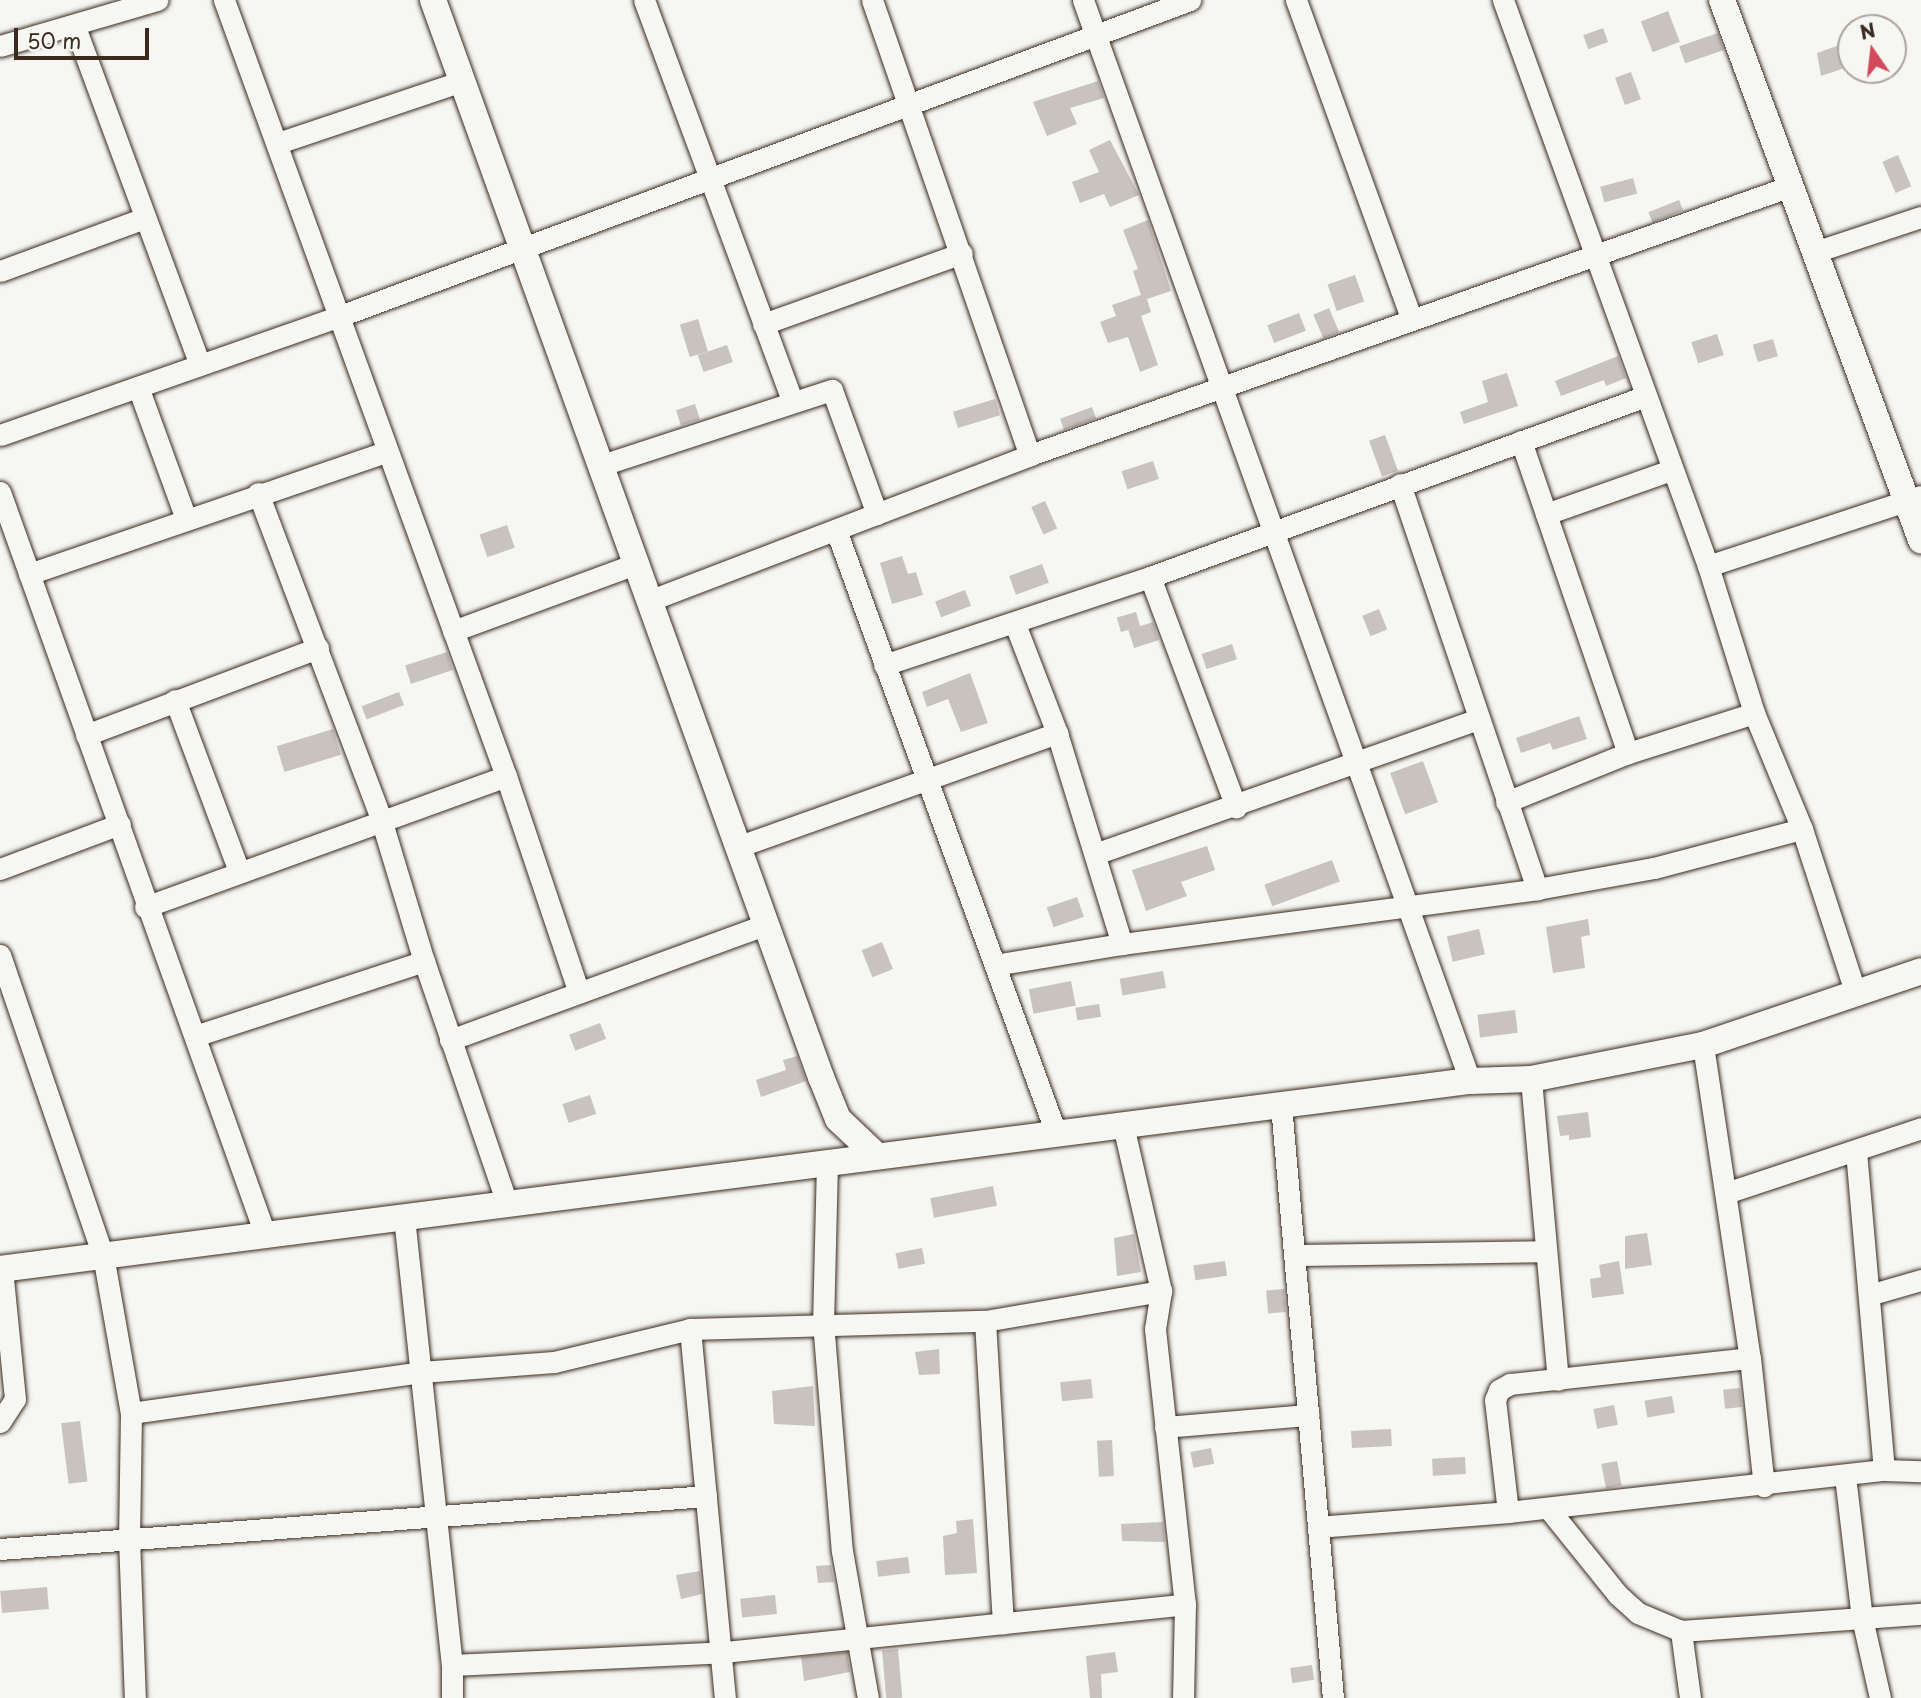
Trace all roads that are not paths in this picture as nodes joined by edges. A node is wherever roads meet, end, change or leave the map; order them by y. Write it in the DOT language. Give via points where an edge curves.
graph roads {
  1 [pos="157,0"];
  2 [pos="223,0"];
  3 [pos="433,0"];
  4 [pos="644,0"];
  5 [pos="872,0"];
  6 [pos="1083,0"];
  7 [pos="1190,0"];
  8 [pos="1296,0"];
  9 [pos="1503,0"];
  10 [pos="1722,0"];
  11 [pos="75,27"];
  12 [pos="1096,36"];
  13 [pos="0,47"];
  14 [pos="462,81"];
  15 [pos="910,105"];
  16 [pos="278,143"];
  17 [pos="707,178"];
  18 [pos="1791,186"];
  19 [pos="1921,217"];
  20 [pos="145,218"];
  21 [pos="524,248"];
  22 [pos="1595,251"];
  23 [pos="1815,252"];
  24 [pos="962,253"];
  25 [pos="0,271"];
  26 [pos="340,316"];
  27 [pos="1412,320"];
  28 [pos="763,324"];
  29 [pos="199,363"];
  30 [pos="138,387"];
  31 [pos="1222,389"];
  32 [pos="1646,396"];
  33 [pos="792,400"];
  34 [pos="0,435"];
  35 [pos="1521,441"];
  36 [pos="386,452"];
  37 [pos="1030,455"];
  38 [pos="602,465"];
  39 [pos="1671,470"];
  40 [pos="1400,484"];
  41 [pos="0,492"];
  42 [pos="258,493"];
  43 [pos="1914,498"];
  44 [pos="877,514"];
  45 [pos="1546,514"];
  46 [pos="186,519"];
  47 [pos="836,530"];
  48 [pos="1270,531"];
  49 [pos="1921,540"];
  50 [pos="638,562"];
  51 [pos="1708,566"];
  52 [pos="29,574"];
  53 [pos="1150,577"];
  54 [pos="651,600"];
  55 [pos="1015,624"];
  56 [pos="453,631"];
  57 [pos="318,648"];
  58 [pos="884,665"];
  59 [pos="175,700"];
  60 [pos="1754,713"];
  61 [pos="1478,719"];
  62 [pos="1057,733"];
  63 [pos="86,735"];
  64 [pos="1628,753"];
  65 [pos="1355,762"];
  66 [pos="506,776"];
  67 [pos="927,779"];
  68 [pos="1506,802"];
  69 [pos="1236,807"];
  70 [pos="381,819"];
  71 [pos="120,824"];
  72 [pos="1802,829"];
  73 [pos="740,846"];
  74 [pos="1095,854"];
  75 [pos="0,869"];
  76 [pos="239,871"];
  77 [pos="1537,890"];
  78 [pos="145,907"];
  79 [pos="1411,907"];
  80 [pos="767,924"];
  81 [pos="1122,944"];
  82 [pos="0,955"];
  83 [pos="424,961"];
  84 [pos="995,965"];
  85 [pos="1921,971"];
  86 [pos="578,990"];
  87 [pos="1856,995"];
  88 [pos="195,1036"];
  89 [pos="450,1040"];
  90 [pos="1703,1045"];
  91 [pos="1531,1079"];
  92 [pos="1470,1081"];
  93 [pos="1280,1105"];
  94 [pos="838,1119"];
  95 [pos="1123,1125"];
  96 [pos="1921,1128"];
  97 [pos="1056,1133"];
  98 [pos="1856,1151"];
  99 [pos="877,1156"];
  100 [pos="818,1163"];
  101 [pos="1726,1193"];
  102 [pos="507,1203"];
  103 [pos="404,1217"];
  104 [pos="265,1234"];
  105 [pos="1546,1251"];
  106 [pos="103,1255"];
  107 [pos="1294,1255"];
  108 [pos="1,1268"];
  109 [pos="1921,1280"];
  110 [pos="1161,1292"];
  111 [pos="1869,1295"];
  112 [pos="985,1321"];
  113 [pos="822,1322"];
  114 [pos="690,1329"];
  115 [pos="1750,1359"];
  116 [pos="421,1372"];
  117 [pos="1558,1380"];
  118 [pos="131,1413"];
  119 [pos="1309,1415"];
  120 [pos="0,1422"];
  121 [pos="1166,1427"];
  122 [pos="1884,1470"];
  123 [pos="1921,1471"];
  124 [pos="1846,1476"];
  125 [pos="1764,1486"];
  126 [pos="706,1496"];
  127 [pos="1548,1508"];
  128 [pos="1508,1512"];
  129 [pos="436,1519"];
  130 [pos="1318,1527"];
  131 [pos="129,1538"];
  132 [pos="0,1549"];
  133 [pos="1185,1604"];
  134 [pos="1921,1614"];
  135 [pos="1862,1618"];
  136 [pos="1003,1623"];
  137 [pos="1681,1631"];
  138 [pos="859,1638"];
  139 [pos="724,1653"];
  140 [pos="452,1665"];
  141 [pos="135,1698"];
  142 [pos="452,1698"];
  143 [pos="725,1698"];
  144 [pos="868,1698"];
  145 [pos="1183,1698"];
  146 [pos="1333,1698"];
  147 [pos="1690,1698"];
  148 [pos="1880,1698"];
  1 -- 11 [label="street"];
  2 -- 16 [label="street"];
  3 -- 14 [label="street"];
  4 -- 17 [label="street"];
  5 -- 15 [label="street"];
  6 -- 12 [label="street"];
  7 -- 12 [label="street"];
  8 -- 27 [label="street"];
  9 -- 22 [label="street"];
  10 -- 18 [label="street"];
  11 -- 13 [label="street"];
  11 -- 20 [label="street"];
  12 -- 15 [label="street"];
  12 -- 31 [label="street"];
  14 -- 16 [label="street"];
  14 -- 21 [label="street"];
  15 -- 17 [label="street"];
  15 -- 24 [label="street"];
  16 -- 26 [label="street"];
  17 -- 21 [label="street"];
  17 -- 28 [label="street"];
  18 -- 22 [label="street"];
  18 -- 23 [label="street"];
  19 -- 23 [label="street"];
  20 -- 25 [label="street"];
  20 -- 29 [label="street"];
  21 -- 26 [label="street"];
  21 -- 38 [label="street"];
  22 -- 27 [label="street"];
  22 -- 32 [label="street"];
  23 -- 43 [label="street"];
  24 -- 28 [label="street"];
  24 -- 37 [label="street"];
  26 -- 29 [label="street"];
  26 -- 36 [label="street"];
  27 -- 31 [label="street"];
  28 -- 33 [label="street"];
  29 -- 30 [label="street"];
  30 -- 34 [label="street"];
  30 -- 46 [label="street"];
  31 -- 37 [label="street"];
  31 -- 48 [label="street"];
  32 -- 35 [label="street"];
  32 -- 39 [label="street"];
  33 -- 38 [label="street"];
  33 -- 44 [label="street" via="832,390"];
  35 -- 40 [label="street"];
  35 -- 45 [label="street"];
  36 -- 42 [label="street"];
  36 -- 56 [label="street"];
  37 -- 44 [label="street"];
  38 -- 50 [label="street"];
  39 -- 45 [label="street"];
  39 -- 51 [label="street"];
  40 -- 48 [label="street"];
  40 -- 61 [label="street"];
  41 -- 52 [label="street"];
  42 -- 46 [label="street"];
  42 -- 57 [label="street"];
  43 -- 49 [label="street"];
  43 -- 51 [label="street"];
  44 -- 47 [label="street"];
  45 -- 64 [label="street"];
  46 -- 52 [label="street"];
  47 -- 54 [label="street"];
  47 -- 58 [label="street"];
  48 -- 53 [label="street"];
  48 -- 65 [label="street"];
  50 -- 54 [label="street"];
  50 -- 56 [label="street"];
  51 -- 60 [label="street"];
  52 -- 63 [label="street"];
  53 -- 55 [label="street"];
  53 -- 69 [label="street"];
  54 -- 73 [label="street"];
  55 -- 58 [label="street"];
  55 -- 62 [label="street"];
  56 -- 66 [label="street"];
  57 -- 59 [label="street"];
  57 -- 70 [label="street"];
  58 -- 67 [label="street"];
  59 -- 63 [label="street"];
  59 -- 76 [label="street"];
  60 -- 64 [label="street"];
  60 -- 72 [label="street"];
  61 -- 65 [label="street"];
  61 -- 68 [label="street"];
  62 -- 67 [label="street"];
  62 -- 74 [label="street"];
  63 -- 71 [label="street"];
  64 -- 68 [label="street"];
  65 -- 69 [label="street"];
  65 -- 79 [label="street"];
  66 -- 70 [label="street"];
  66 -- 86 [label="street"];
  67 -- 73 [label="street"];
  67 -- 84 [label="street"];
  68 -- 77 [label="street"];
  69 -- 74 [label="street"];
  70 -- 76 [label="street"];
  70 -- 83 [label="street"];
  71 -- 75 [label="street"];
  71 -- 78 [label="street"];
  72 -- 77 [label="street" via="1654,868"];
  72 -- 87 [label="street"];
  73 -- 80 [label="street"];
  74 -- 81 [label="street"];
  76 -- 78 [label="street"];
  77 -- 79 [label="street"];
  78 -- 88 [label="street"];
  79 -- 81 [label="street"];
  79 -- 92 [label="street"];
  80 -- 86 [label="street"];
  80 -- 94 [label="street"];
  81 -- 84 [label="street"];
  82 -- 106 [label="street"];
  83 -- 88 [label="street"];
  83 -- 89 [label="street"];
  84 -- 97 [label="street"];
  85 -- 87 [label="street"];
  86 -- 89 [label="street"];
  87 -- 90 [label="street"];
  88 -- 104 [label="street"];
  89 -- 102 [label="street"];
  90 -- 91 [label="street"];
  90 -- 101 [label="street"];
  91 -- 92 [label="street"];
  91 -- 105 [label="street"];
  92 -- 93 [label="street"];
  93 -- 95 [label="street"];
  93 -- 107 [label="street"];
  94 -- 99 [label="street"];
  94 -- 100 [label="street" via="832,1141"];
  95 -- 97 [label="street"];
  95 -- 110 [label="street"];
  96 -- 98 [label="street"];
  97 -- 99 [label="street"];
  98 -- 101 [label="street"];
  98 -- 111 [label="street"];
  99 -- 100 [label="street"];
  100 -- 102 [label="street"];
  100 -- 113 [label="street"];
  101 -- 115 [label="street"];
  102 -- 103 [label="street"];
  103 -- 104 [label="street"];
  103 -- 116 [label="street"];
  104 -- 106 [label="street"];
  105 -- 107 [label="street"];
  105 -- 117 [label="street"];
  106 -- 108 [label="street"];
  106 -- 118 [label="street"];
  107 -- 119 [label="street"];
  108 -- 120 [label="street" via="15,1399"];
  109 -- 111 [label="street"];
  110 -- 112 [label="street"];
  110 -- 121 [label="street" via="1155,1329"];
  111 -- 122 [label="street"];
  112 -- 113 [label="street"];
  112 -- 136 [label="street"];
  113 -- 114 [label="street"];
  113 -- 138 [label="street" via="842,1551"];
  114 -- 116 [label="street" via="554,1362"];
  114 -- 126 [label="street"];
  115 -- 117 [label="street"];
  115 -- 125 [label="street"];
  116 -- 118 [label="street"];
  116 -- 129 [label="street"];
  117 -- 128 [label="street" via="1510,1384 1499,1390 1494,1400"];
  118 -- 131 [label="street"];
  119 -- 121 [label="street"];
  119 -- 130 [label="street"];
  121 -- 133 [label="street"];
  122 -- 123 [label="street"];
  122 -- 124 [label="street"];
  124 -- 125 [label="street"];
  124 -- 135 [label="street"];
  125 -- 127 [label="street"];
  126 -- 129 [label="street"];
  126 -- 139 [label="street"];
  127 -- 128 [label="street"];
  127 -- 137 [label="street" via="1618,1595 1647,1618"];
  128 -- 130 [label="street"];
  129 -- 131 [label="street"];
  129 -- 140 [label="street"];
  130 -- 146 [label="street"];
  131 -- 132 [label="street"];
  131 -- 141 [label="street"];
  133 -- 136 [label="street"];
  133 -- 145 [label="street"];
  134 -- 135 [label="street"];
  135 -- 137 [label="street"];
  135 -- 148 [label="street"];
  136 -- 138 [label="street"];
  137 -- 147 [label="street"];
  138 -- 139 [label="street"];
  138 -- 144 [label="street"];
  139 -- 140 [label="street"];
  139 -- 143 [label="street"];
  140 -- 142 [label="street"];
}
